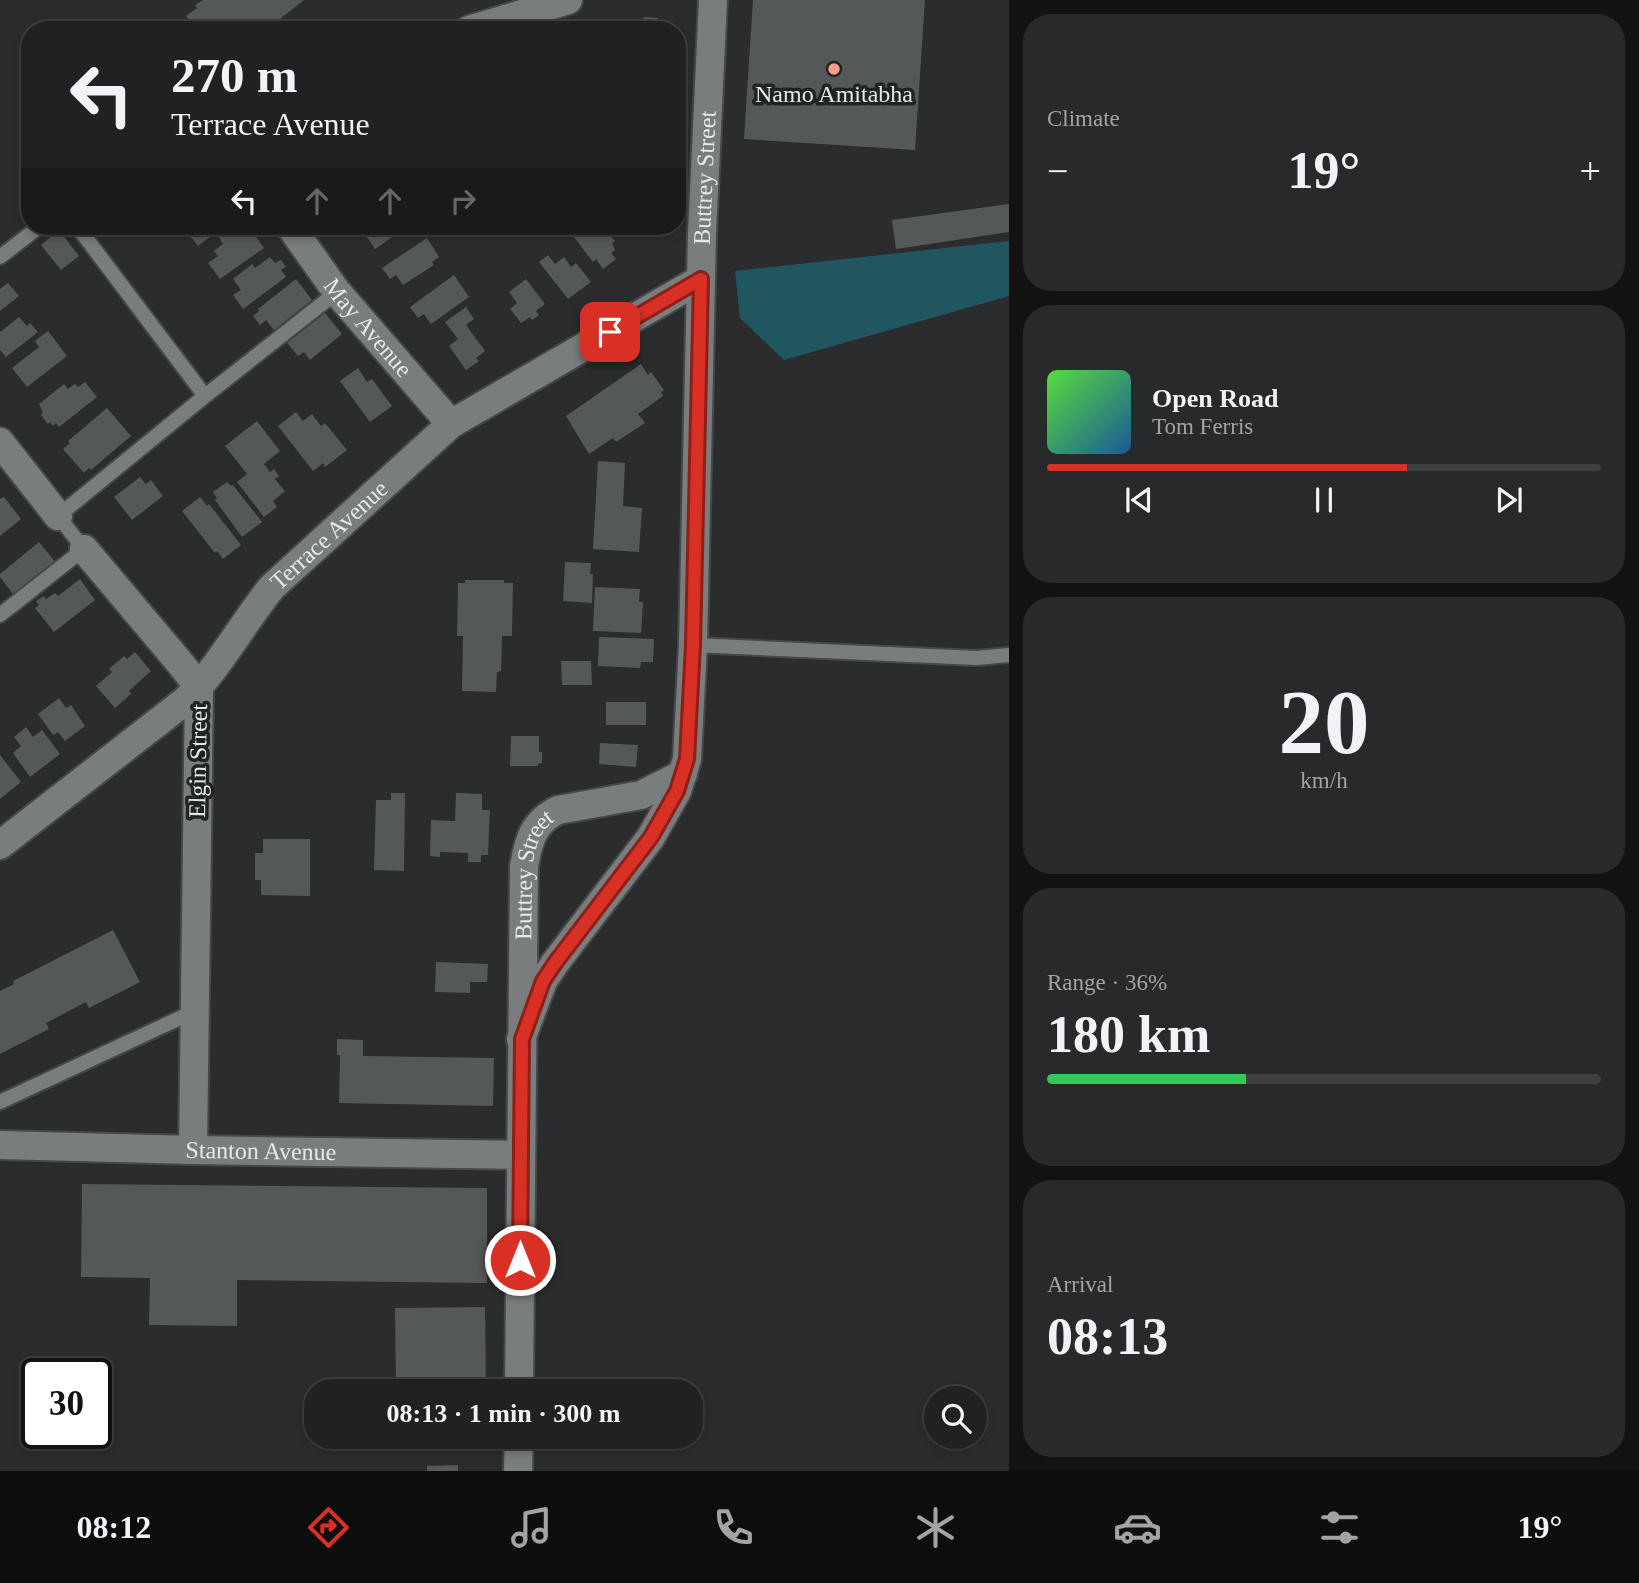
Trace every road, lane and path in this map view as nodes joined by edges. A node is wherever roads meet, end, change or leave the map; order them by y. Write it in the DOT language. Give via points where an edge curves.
graph roads {
  1 [pos="568,0"];
  2 [pos="713,0"];
  3 [pos="499,21"];
  4 [pos="28,235"];
  5 [pos="84,235"];
  6 [pos="296,235"];
  7 [pos="0,257"];
  8 [pos="701,279"];
  9 [pos="337,292"];
  10 [pos="205,396"];
  11 [pos="451,425"];
  12 [pos="0,442"];
  13 [pos="58,516"];
  14 [pos="84,549"];
  15 [pos="0,615"];
  16 [pos="693,645"];
  17 [pos="1009,655"];
  18 [pos="199,687"];
  19 [pos="683,774"];
  20 [pos="0,845"];
  21 [pos="195,1011"];
  22 [pos="522,1039"];
  23 [pos="0,1102"];
  24 [pos="0,1145"];
  25 [pos="193,1150"];
  26 [pos="520,1155"];
  27 [pos="519,1379"];
  28 [pos="519,1449"];
  29 [pos="518,1471"];
  1 -- 3 [label="street"];
  2 -- 8 [label="street, Buttrey Street"];
  4 -- 7 [label="lane"];
  5 -- 10 [label="lane"];
  6 -- 9 [label="street, May Avenue"];
  8 -- 11 [label="street, Terrace Avenue"];
  8 -- 16 [label="street, Buttrey Street"];
  9 -- 10 [label="lane"];
  9 -- 11 [label="street, May Avenue"];
  10 -- 13 [label="lane"];
  11 -- 18 [label="street, Terrace Avenue" via="272,587"];
  12 -- 13 [label="street, Elgin Street"];
  13 -- 14 [label="lane, Elgin Street"];
  14 -- 15 [label="lane"];
  14 -- 18 [label="street, Elgin Street"];
  16 -- 17 [label="lane" via="976,659"];
  16 -- 19 [label="street, Buttrey Street"];
  18 -- 20 [label="street, Terrace Avenue"];
  18 -- 21 [label="street, Elgin Street"];
  19 -- 22 [label="street, Buttrey Street" via="651,837 543,981"];
  19 -- 22 [label="street, Buttrey Street" via="641,795 558,810 535,831 527,845 524,867"];
  21 -- 23 [label="lane"];
  21 -- 25 [label="street, Elgin Street"];
  22 -- 26 [label="street, Buttrey Street"];
  24 -- 25 [label="street, Stanton Avenue"];
  25 -- 26 [label="street, Stanton Avenue"];
  26 -- 27 [label="street, Buttrey Street"];
  28 -- 29 [label="street"];
}
